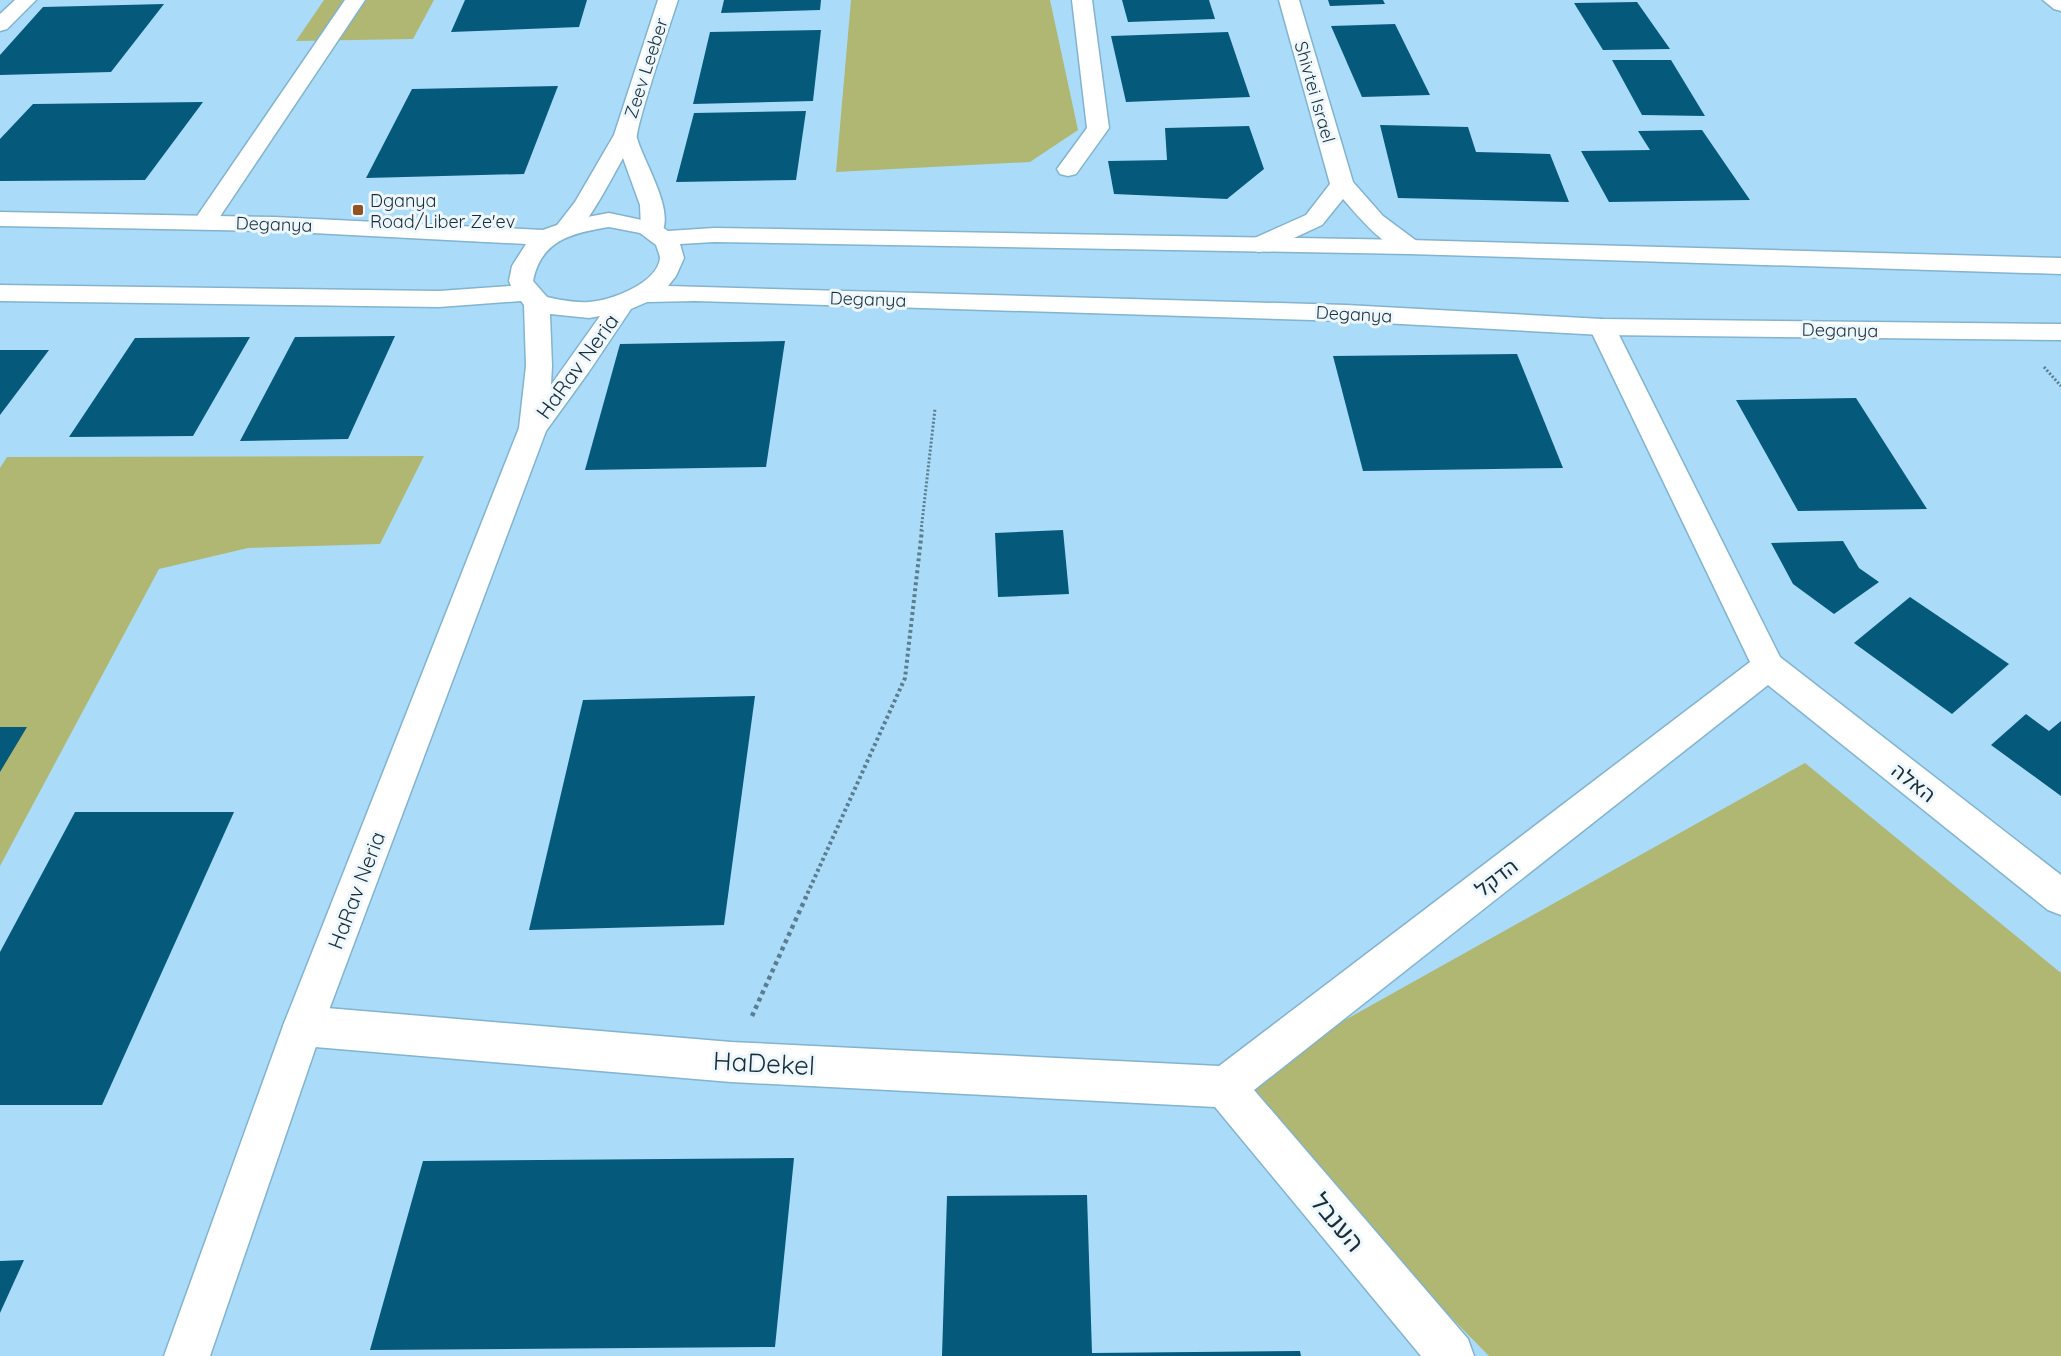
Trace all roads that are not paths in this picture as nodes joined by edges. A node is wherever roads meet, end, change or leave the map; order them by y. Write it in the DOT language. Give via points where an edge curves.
graph roads {
  1 [pos="26,0"];
  2 [pos="355,0"];
  3 [pos="668,0"];
  4 [pos="1082,0"];
  5 [pos="1289,0"];
  6 [pos="2053,0"];
  7 [pos="2061,5"];
  8 [pos="0,25"];
  9 [pos="625,135"];
  10 [pos="1068,169"];
  11 [pos="1342,184"];
  12 [pos="0,219"];
  13 [pos="205,222"];
  14 [pos="557,233"];
  15 [pos="660,234"];
  16 [pos="1259,245"];
  17 [pos="1409,247"];
  18 [pos="2061,266"];
  19 [pos="0,293"];
  20 [pos="647,294"];
  21 [pos="533,297"];
  22 [pos="621,305"];
  23 [pos="1602,327"];
  24 [pos="2061,333"];
  25 [pos="533,428"];
  26 [pos="1768,666"];
  27 [pos="2061,898"];
  28 [pos="303,1026"];
  29 [pos="1225,1087"];
  30 [pos="187,1356"];
  31 [pos="1452,1356"];
  1 -- 8 [label="street"];
  2 -- 13 [label="street"];
  3 -- 9 [label="street, Zeev Leeber"];
  4 -- 10 [label="street" via="1098,128"];
  5 -- 11 [label="street, Shivtei Israel"];
  6 -- 7 [label="street"];
  9 -- 14 [label="street, Zeev Leeber" via="585,204"];
  9 -- 15 [label="street, Zeev Leeber"];
  11 -- 16 [label="street" via="1314,220"];
  11 -- 17 [label="street, Shivtei Israel" via="1376,221"];
  12 -- 13 [label="street, Deganya"];
  13 -- 14 [label="street, Deganya"];
  14 -- 15 [label="street" via="609,220 633,222"];
  14 -- 21 [label="street" via="531,251 522,266 521,281"];
  15 -- 16 [label="street"];
  15 -- 20 [label="street" via="672,254 669,269"];
  16 -- 17 [label="street"];
  17 -- 18 [label="street"];
  19 -- 21 [label="street"];
  20 -- 22 [label="street"];
  20 -- 23 [label="street, Deganya" via="1346,313"];
  21 -- 22 [label="street" via="574,312"];
  21 -- 25 [label="street, HaRav Neria" via="538,366"];
  22 -- 25 [label="street, HaRav Neria"];
  23 -- 24 [label="street, Deganya"];
  23 -- 26 [label="street"];
  25 -- 28 [label="street, HaRav Neria"];
  26 -- 27 [label="street, האלה"];
  26 -- 29 [label="street, הדקל"];
  28 -- 29 [label="street, HaDekel" via="731,1062"];
  28 -- 30 [label="street, HaRav Neria"];
  29 -- 31 [label="street, הענבל"];
}
